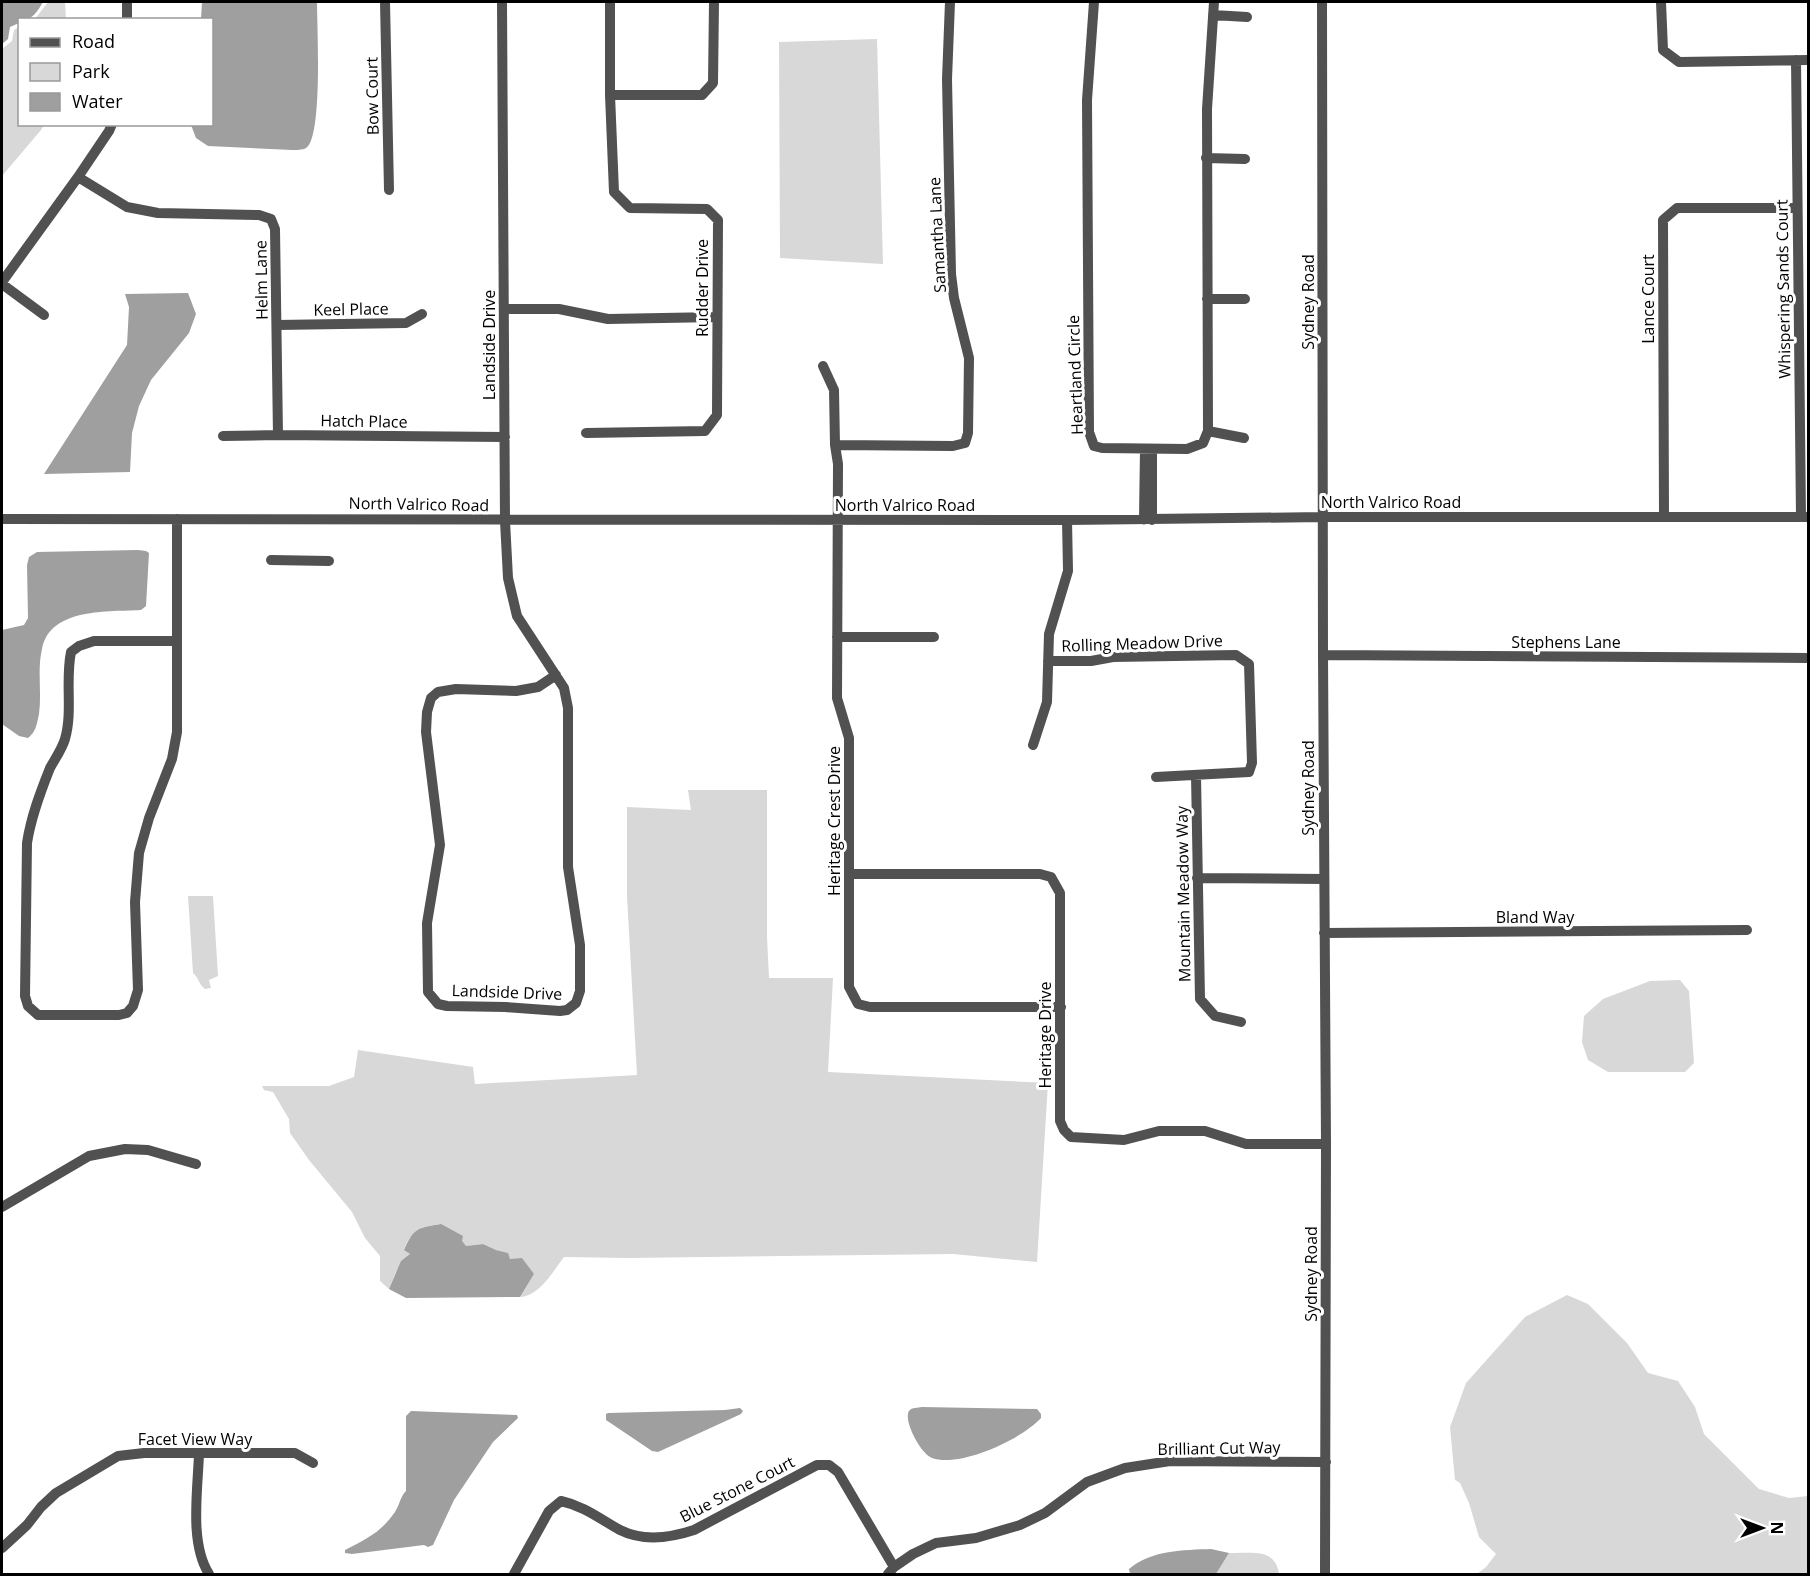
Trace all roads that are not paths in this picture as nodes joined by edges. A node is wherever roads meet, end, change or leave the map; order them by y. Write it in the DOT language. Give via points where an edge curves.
graph roads {
  1 [pos="127,2"];
  2 [pos="385,2"];
  3 [pos="502,2"];
  4 [pos="610,2"];
  5 [pos="714,2"];
  6 [pos="950,2"];
  7 [pos="1094,2"];
  8 [pos="1214,2"];
  9 [pos="1322,2"];
  10 [pos="1661,2"];
  11 [pos="1213,15"];
  12 [pos="1246,17"];
  13 [pos="127,18"];
  14 [pos="1796,60"];
  15 [pos="1809,60"];
  16 [pos="610,95"];
  17 [pos="111,126"];
  18 [pos="1206,158"];
  19 [pos="1245,159"];
  20 [pos="78,177"];
  21 [pos="389,190"];
  22 [pos="1797,208"];
  23 [pos="2,283"];
  24 [pos="1207,299"];
  25 [pos="1245,299"];
  26 [pos="504,309"];
  27 [pos="422,314"];
  28 [pos="44,315"];
  29 [pos="717,317"];
  30 [pos="277,325"];
  31 [pos="824,366"];
  32 [pos="1208,431"];
  33 [pos="586,433"];
  34 [pos="278,435"];
  35 [pos="223,436"];
  36 [pos="505,437"];
  37 [pos="1244,438"];
  38 [pos="835,445"];
  39 [pos="1148,449"];
  40 [pos="1324,517"];
  41 [pos="1664,517"];
  42 [pos="1805,517"];
  43 [pos="2,519"];
  44 [pos="177,519"];
  45 [pos="838,519"];
  46 [pos="1066,520"];
  47 [pos="1148,520"];
  48 [pos="505,521"];
  49 [pos="271,560"];
  50 [pos="328,561"];
  51 [pos="837,637"];
  52 [pos="934,637"];
  53 [pos="177,641"];
  54 [pos="1323,655"];
  55 [pos="1809,658"];
  56 [pos="1048,661"];
  57 [pos="556,675"];
  58 [pos="1033,745"];
  59 [pos="1196,775"];
  60 [pos="1156,777"];
  61 [pos="849,874"];
  62 [pos="1197,878"];
  63 [pos="1324,879"];
  64 [pos="1747,930"];
  65 [pos="1324,933"];
  66 [pos="1060,1007"];
  67 [pos="1241,1022"];
  68 [pos="1326,1144"];
  69 [pos="196,1164"];
  70 [pos="2,1207"];
  71 [pos="199,1453"];
  72 [pos="313,1462"];
  73 [pos="1326,1462"];
  74 [pos="2,1548"];
  75 [pos="891,1571"];
  76 [pos="209,1575"];
  77 [pos="514,1575"];
  78 [pos="1325,1575"];
  1 -- 13 [label="street"];
  2 -- 21 [label="street, Bow Court"];
  3 -- 26 [label="street, Landside Drive"];
  4 -- 16 [label="street, Rudder Drive"];
  5 -- 16 [label="street" via="713,83 702,95"];
  6 -- 38 [label="street, Samantha Lane" via="946,79 951,274 969,358 968,433 965,443 953,446"];
  7 -- 39 [label="street, Heartland Circle" via="1087,100 1089,432 1094,446"];
  8 -- 11 [label="street"];
  9 -- 40 [label="street, Sydney Road"];
  10 -- 14 [label="street" via="1663,50 1679,62"];
  11 -- 12 [label="street"];
  11 -- 18 [label="street"];
  14 -- 15 [label="street"];
  14 -- 22 [label="street, Whispering Sands Court"];
  16 -- 29 [label="street, Rudder Drive" via="614,192 630,208 707,209 718,220"];
  17 -- 20 [label="street"];
  18 -- 19 [label="street"];
  18 -- 24 [label="street"];
  20 -- 23 [label="street"];
  20 -- 30 [label="street, Helm Lane" via="127,207 158,213 260,215 271,219 275,229"];
  22 -- 41 [label="street, Lance Court" via="1677,208 1663,220"];
  22 -- 42 [label="street, Whispering Sands Court"];
  23 -- 28 [label="street"];
  24 -- 25 [label="street"];
  24 -- 32 [label="street"];
  26 -- 29 [label="street" via="559,309 608,319"];
  26 -- 36 [label="street, Landside Drive"];
  27 -- 30 [label="street, Keel Place" via="406,324"];
  29 -- 33 [label="street, Rudder Drive" via="717,416 705,431"];
  30 -- 34 [label="street, Helm Lane"];
  31 -- 38 [label="street, Heritage Crest Drive" via="834,390"];
  32 -- 37 [label="street"];
  32 -- 39 [label="street, Heartland Circle" via="1203,444 1187,449"];
  34 -- 35 [label="street, Hatch Place"];
  34 -- 36 [label="street, Hatch Place"];
  36 -- 48 [label="street, Landside Drive"];
  38 -- 45 [label="street, Heritage Crest Drive"];
  39 -- 47 [label="street"];
  40 -- 41 [label="street, North Valrico Road"];
  40 -- 47 [label="street, North Valrico Road"];
  40 -- 54 [label="street, Sydney Road"];
  41 -- 42 [label="street, North Valrico Road"];
  43 -- 44 [label="street, North Valrico Road"];
  44 -- 48 [label="street, North Valrico Road"];
  44 -- 53 [label="street"];
  45 -- 46 [label="street, North Valrico Road"];
  45 -- 48 [label="street, North Valrico Road"];
  45 -- 51 [label="street, Heritage Crest Drive"];
  46 -- 47 [label="street, North Valrico Road"];
  46 -- 56 [label="street" via="1068,571 1048,634"];
  48 -- 57 [label="street, Landside Drive" via="507,578 516,616"];
  49 -- 50 [label="street"];
  51 -- 52 [label="street"];
  51 -- 61 [label="street, Heritage Crest Drive" via="837,698 849,738"];
  53 -- 53 [label="street" via="177,732 172,759 139,853 135,902 138,990 133,1006 119,1015 38,1015 28,1006 25,996 27,843 40,792 64,741 71,652 94,641"];
  54 -- 55 [label="street, Stephens Lane"];
  54 -- 63 [label="street, Sydney Road"];
  56 -- 58 [label="street" via="1047,702"];
  56 -- 59 [label="street, Rolling Meadow Drive" via="1236,655 1249,664 1249,772"];
  57 -- 57 [label="street, Landside Drive" via="564,688 568,708 568,867 580,945 580,991 576,1003 560,1011 438,1004 428,992 427,923 440,845 426,732 431,698 438,692 456,689 516,691 538,687"];
  59 -- 60 [label="street, Rolling Meadow Drive"];
  59 -- 62 [label="street, Mountain Meadow Way"];
  61 -- 66 [label="street, Heritage Crest Drive" via="849,987 858,1004"];
  61 -- 66 [label="street, Heritage Drive" via="1051,877 1060,893"];
  62 -- 63 [label="street"];
  62 -- 67 [label="street, Mountain Meadow Way" via="1200,999 1215,1016"];
  63 -- 65 [label="street, Sydney Road"];
  64 -- 65 [label="street, Bland Way"];
  65 -- 68 [label="street, Sydney Road"];
  66 -- 68 [label="street, Heritage Drive" via="1060,1121 1071,1137 1125,1140 1159,1131 1204,1131 1246,1143"];
  68 -- 73 [label="street, Sydney Road"];
  69 -- 70 [label="street" via="148,1150 125,1149 89,1156"];
  71 -- 72 [label="street, Facet View Way" via="295,1454"];
  71 -- 74 [label="street, Facet View Way" via="118,1456 56,1493"];
  71 -- 76 [label="street" via="196,1527"];
  73 -- 75 [label="street, Brilliant Cut Way" via="1170,1461 1125,1468 1087,1482 1020,1526 976,1538 936,1543"];
  73 -- 78 [label="street, Sydney Road"];
  75 -- 77 [label="street, Blue Stone Court" via="838,1472 830,1465 817,1465 694,1530 673,1537 650,1538 623,1531 576,1504 561,1501 549,1511"];
}
